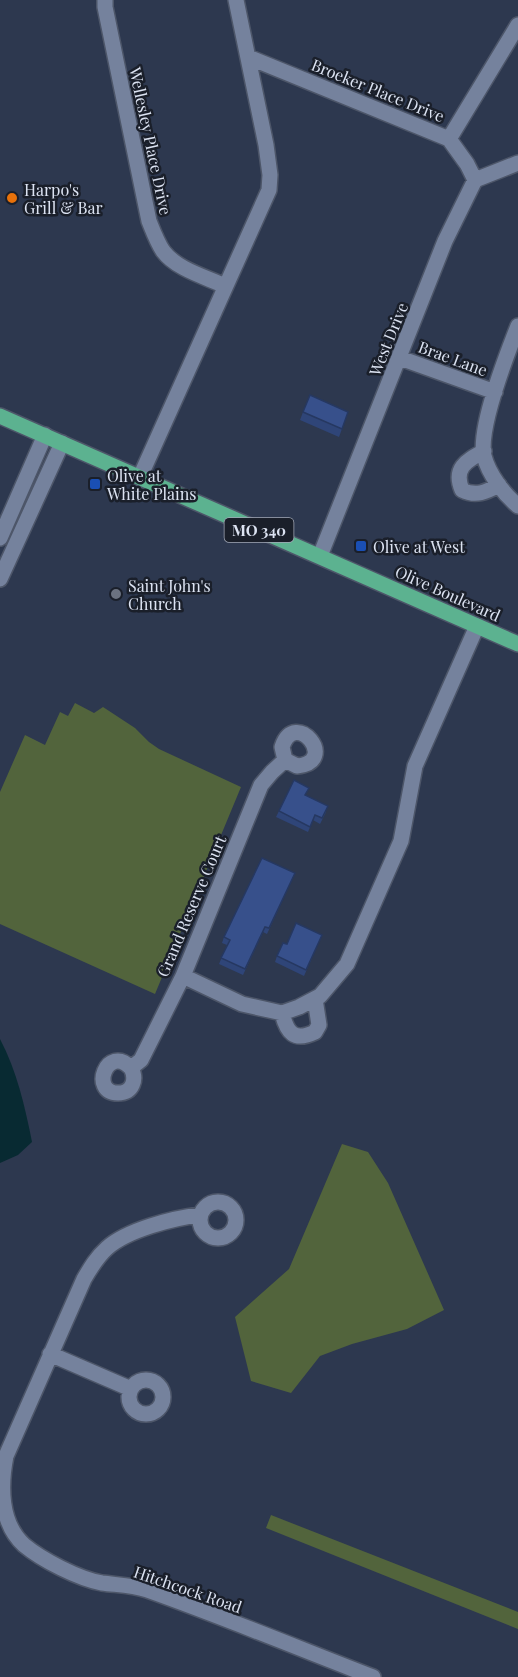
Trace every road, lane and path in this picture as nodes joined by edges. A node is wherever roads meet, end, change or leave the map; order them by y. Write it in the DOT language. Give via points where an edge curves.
graph roads {
  1 [pos="105,0"];
  2 [pos="236,0"];
  3 [pos="518,25"];
  4 [pos="248,57"];
  5 [pos="450,139"];
  6 [pos="518,163"];
  7 [pos="475,180"];
  8 [pos="225,286"];
  9 [pos="518,326"];
  10 [pos="400,358"];
  11 [pos="495,392"];
  12 [pos="0,416"];
  13 [pos="45,435"];
  14 [pos="62,443"];
  15 [pos="484,451"];
  16 [pos="140,477"];
  17 [pos="499,485"];
  18 [pos="518,506"];
  19 [pos="0,538"];
  20 [pos="320,556"];
  21 [pos="0,579"];
  22 [pos="477,626"];
  23 [pos="518,644"];
  24 [pos="285,760"];
  25 [pos="183,976"];
  26 [pos="315,999"];
  27 [pos="282,1012"];
  28 [pos="131,1068"];
  29 [pos="200,1215"];
  30 [pos="50,1354"];
  31 [pos="131,1389"];
  32 [pos="6,1535"];
  33 [pos="373,1677"];
  1 -- 8 [label="street, Wellesley Place Drive" via="149,221 156,238 164,253 179,265"];
  2 -- 4 [label="street"];
  3 -- 5 [label="street"];
  4 -- 5 [label="street, Broeker Place Drive"];
  4 -- 8 [label="street" via="266,145 269,190"];
  5 -- 7 [label="street, Broeker Place Drive"];
  6 -- 7 [label="street"];
  7 -- 10 [label="street, West Drive" via="445,241"];
  8 -- 16 [label="street"];
  9 -- 11 [label="street"];
  10 -- 11 [label="street, Brae Lane"];
  10 -- 20 [label="street, West Drive"];
  11 -- 15 [label="street"];
  12 -- 13 [label="main road, Olive Boulevard / MO 340"];
  13 -- 14 [label="main road, Olive Boulevard / MO 340"];
  13 -- 19 [label="street"];
  14 -- 16 [label="main road, Olive Boulevard / MO 340"];
  14 -- 21 [label="street"];
  15 -- 17 [label="street"];
  15 -- 17 [label="street" via="461,468 458,481 462,490 471,495"];
  16 -- 20 [label="main road, Olive Boulevard / MO 340"];
  17 -- 18 [label="street"];
  20 -- 22 [label="main road, Olive Boulevard / MO 340"];
  22 -- 23 [label="main road, Olive Boulevard / MO 340"];
  22 -- 26 [label="street" via="415,766 401,841 347,964"];
  24 -- 25 [label="street, Grand Reserve Court" via="261,785"];
  25 -- 27 [label="street" via="242,1004"];
  25 -- 28 [label="street, Grand Reserve Court" via="141,1060"];
  26 -- 27 [label="street"];
  26 -- 27 [label="street" via="319,1025 307,1036 291,1034"];
  29 -- 30 [label="street, Hitchcock Road" via="150,1227 109,1246 84,1279"];
  30 -- 31 [label="street"];
  30 -- 32 [label="street, Hitchcock Road" via="2,1469 0,1495"];
  32 -- 33 [label="street, Hitchcock Road" via="87,1578 145,1589"];
}
